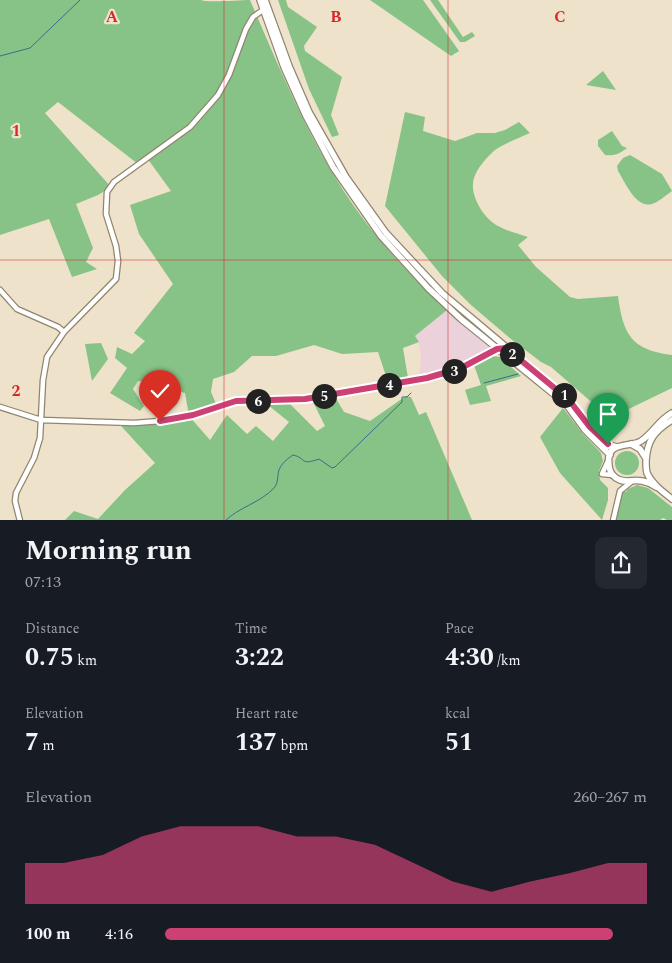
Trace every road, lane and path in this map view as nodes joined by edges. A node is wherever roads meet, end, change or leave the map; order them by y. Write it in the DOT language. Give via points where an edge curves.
graph roads {
  1 [pos="260,0"];
  2 [pos="265,0"];
  3 [pos="263,10"];
  4 [pos="271,16"];
  5 [pos="0,290"];
  6 [pos="64,332"];
  7 [pos="506,348"];
  8 [pos="497,349"];
  9 [pos="0,408"];
  10 [pos="672,413"];
  11 [pos="41,420"];
  12 [pos="672,420"];
  13 [pos="631,444"];
  14 [pos="617,447"];
  15 [pos="609,458"];
  16 [pos="646,464"];
  17 [pos="615,477"];
  18 [pos="633,481"];
  19 [pos="656,487"];
  20 [pos="620,491"];
  21 [pos="672,499"];
  22 [pos="20,520"];
  23 [pos="613,520"];
  1 -- 3 [label="main road"];
  2 -- 3 [label="street"];
  2 -- 4 [label="main road"];
  3 -- 4 [label="street"];
  3 -- 6 [label="street" via="253,17 246,29 218,95 190,127 120,178 107,192 106,214 118,261 116,279"];
  3 -- 8 [label="main road" via="306,116 333,167 364,214 428,288"];
  4 -- 7 [label="main road" via="309,112 364,204 442,294"];
  5 -- 6 [label="street" via="17,310"];
  6 -- 11 [label="street" via="47,357"];
  7 -- 8 [label="street"];
  7 -- 14 [label="main road" via="569,400 597,436 606,444"];
  8 -- 11 [label="street" via="440,375 305,399 236,401 177,418 134,423"];
  8 -- 15 [label="main road" via="566,404"];
  9 -- 11 [label="street"];
  10 -- 13 [label="main road" via="640,442"];
  11 -- 22 [label="street" via="34,458 16,493"];
  12 -- 16 [label="main road" via="650,441"];
  13 -- 14 [label="main road"];
  13 -- 16 [label="main road" via="643,452"];
  14 -- 15 [label="main road"];
  15 -- 17 [label="main road" via="610,471"];
  16 -- 18 [label="main road" via="642,474"];
  16 -- 19 [label="main road"];
  17 -- 18 [label="main road"];
  17 -- 20 [label="street"];
  18 -- 19 [label="main road" via="641,480"];
  18 -- 20 [label="street"];
  19 -- 21 [label="main road"];
  20 -- 23 [label="street"];
}
